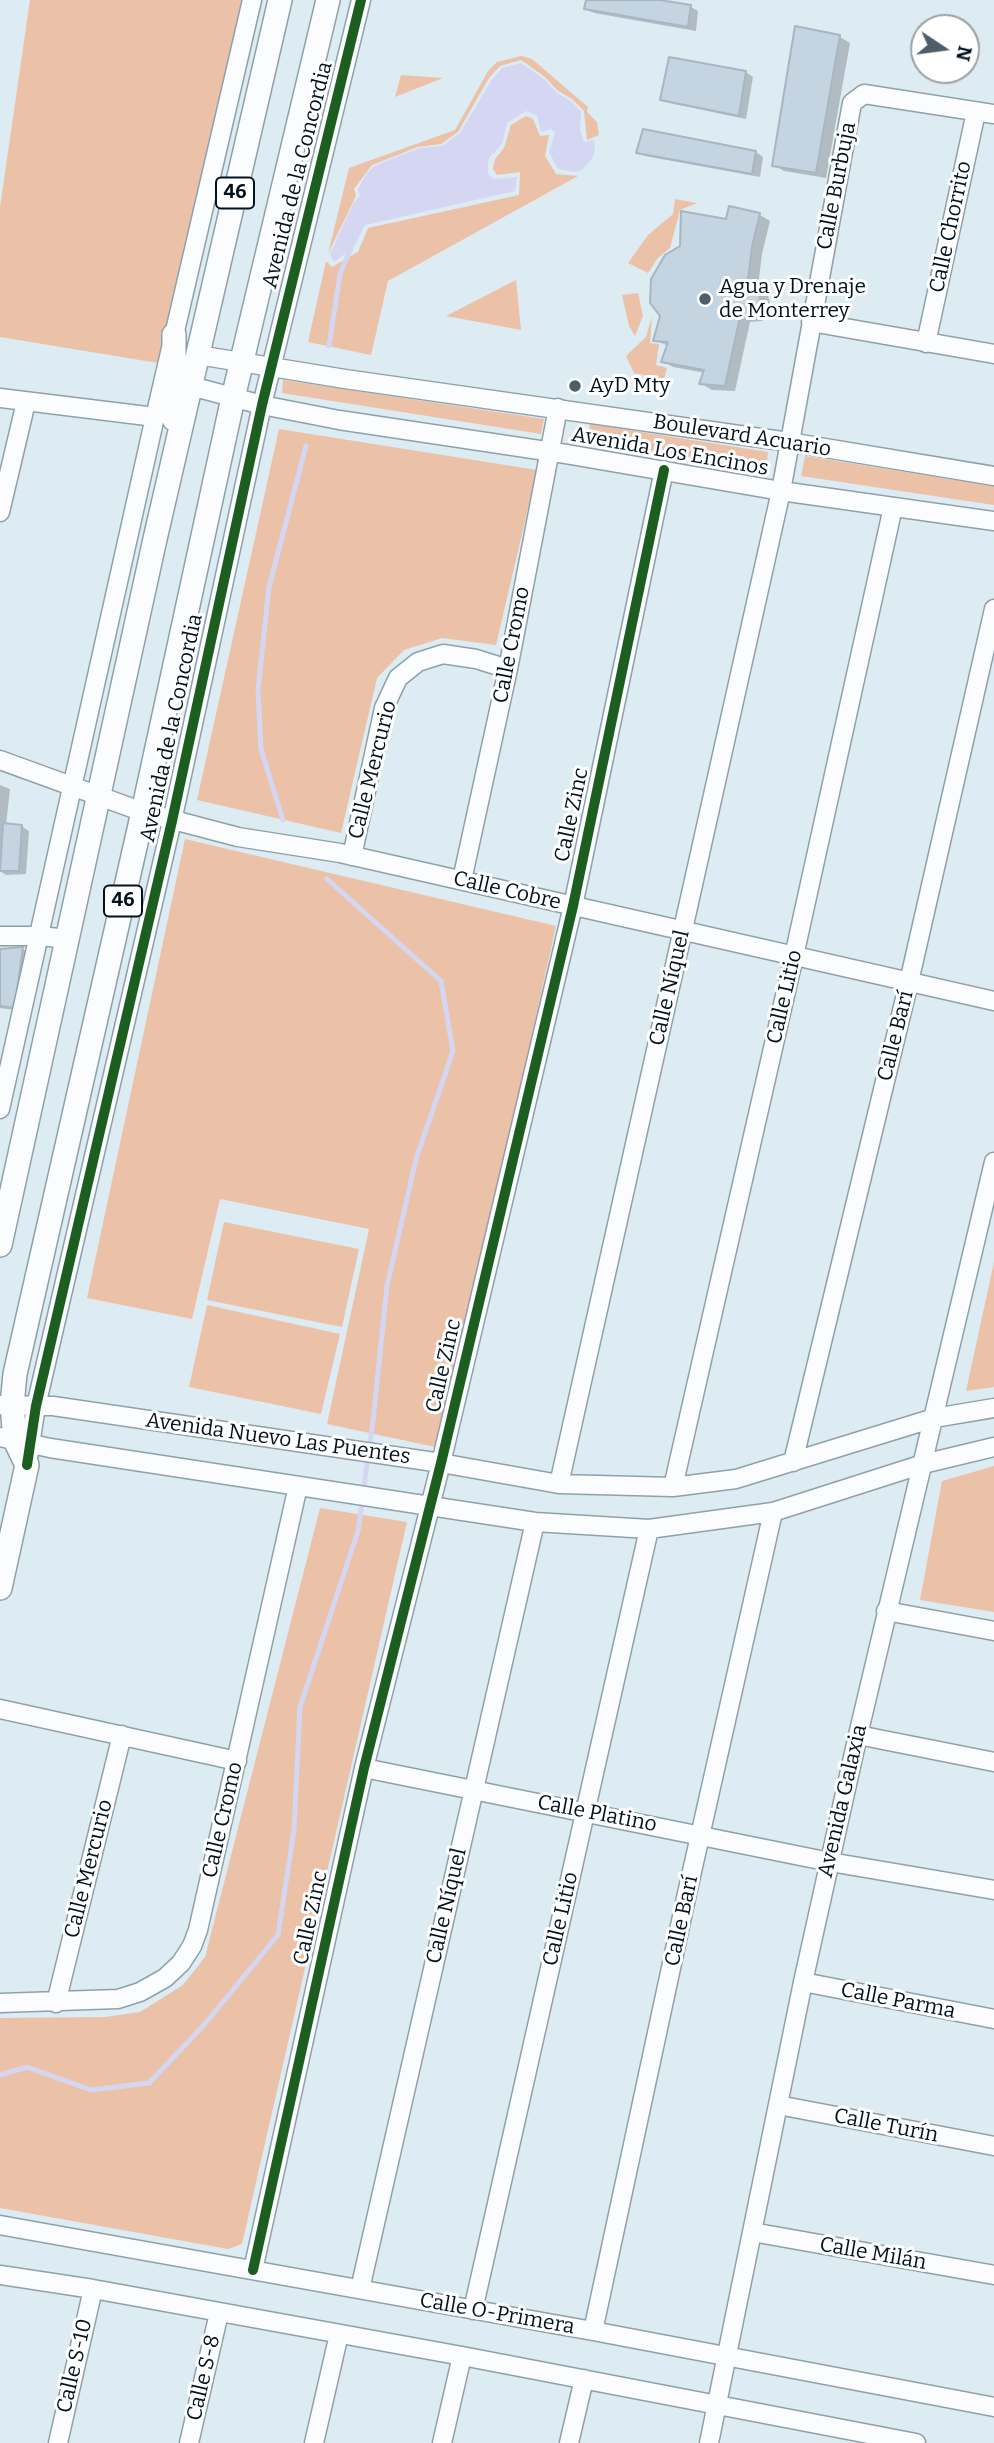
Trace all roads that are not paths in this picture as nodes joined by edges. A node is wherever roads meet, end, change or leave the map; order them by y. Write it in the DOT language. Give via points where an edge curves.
graph roads {
  1 [pos="252,0"];
  2 [pos="280,0"];
  3 [pos="328,0"];
  4 [pos="361,0"];
  5 [pos="985,113"];
  6 [pos="811,323"];
  7 [pos="174,335"];
  8 [pos="926,343"];
  9 [pos="994,354"];
  10 [pos="198,355"];
  11 [pos="241,363"];
  12 [pos="272,367"];
  13 [pos="191,386"];
  14 [pos="0,398"];
  15 [pos="233,398"];
  16 [pos="26,402"];
  17 [pos="262,405"];
  18 [pos="558,408"];
  19 [pos="155,417"];
  20 [pos="789,442"];
  21 [pos="549,451"];
  22 [pos="173,461"];
  23 [pos="664,470"];
  24 [pos="994,476"];
  25 [pos="781,491"];
  26 [pos="893,507"];
  27 [pos="0,512"];
  28 [pos="994,521"];
  29 [pos="994,609"];
  30 [pos="508,669"];
  31 [pos="0,760"];
  32 [pos="72,787"];
  33 [pos="99,796"];
  34 [pos="143,812"];
  35 [pos="172,821"];
  36 [pos="352,856"];
  37 [pos="462,880"];
  38 [pos="573,906"];
  39 [pos="683,930"];
  40 [pos="0,936"];
  41 [pos="40,936"];
  42 [pos="68,939"];
  43 [pos="794,956"];
  44 [pos="909,982"];
  45 [pos="994,1001"];
  46 [pos="0,1109"];
  47 [pos="994,1161"];
  48 [pos="0,1245"];
  49 [pos="6,1405"];
  50 [pos="36,1406"];
  51 [pos="994,1408"];
  52 [pos="934,1418"];
  53 [pos="18,1447"];
  54 [pos="994,1447"];
  55 [pos="793,1462"];
  56 [pos="440,1463"];
  57 [pos="922,1464"];
  58 [pos="559,1484"];
  59 [pos="298,1486"];
  60 [pos="673,1487"];
  61 [pos="430,1506"];
  62 [pos="773,1512"];
  63 [pos="535,1522"];
  64 [pos="649,1529"];
  65 [pos="0,1588"];
  66 [pos="887,1611"];
  67 [pos="994,1631"];
  68 [pos="0,1709"];
  69 [pos="122,1735"];
  70 [pos="858,1735"];
  71 [pos="237,1761"];
  72 [pos="994,1762"];
  73 [pos="364,1768"];
  74 [pos="473,1790"];
  75 [pos="587,1812"];
  76 [pos="701,1835"];
  77 [pos="830,1862"];
  78 [pos="994,1890"];
  79 [pos="803,1982"];
  80 [pos="0,2003"];
  81 [pos="56,2003"];
  82 [pos="994,2019"];
  83 [pos="779,2105"];
  84 [pos="994,2146"];
  85 [pos="0,2225"];
  86 [pos="752,2232"];
  87 [pos="253,2270"];
  88 [pos="0,2275"];
  89 [pos="994,2275"];
  90 [pos="360,2289"];
  91 [pos="93,2290"];
  92 [pos="473,2310"];
  93 [pos="219,2313"];
  94 [pos="593,2331"];
  95 [pos="338,2334"];
  96 [pos="462,2356"];
  97 [pos="726,2357"];
  98 [pos="584,2379"];
  99 [pos="718,2404"];
  100 [pos="994,2407"];
  101 [pos="840,2436"];
  102 [pos="58,2443"];
  103 [pos="189,2443"];
  104 [pos="314,2443"];
  105 [pos="442,2443"];
  106 [pos="569,2443"];
  107 [pos="709,2443"];
  108 [pos="916,2443"];
  1 -- 7 [label="street"];
  2 -- 10 [label="main road, 46"];
  3 -- 11 [label="main road, Avenida de la Concordia / 46"];
  4 -- 12 [label="street, Avenida de la Concordia"];
  5 -- 6 [label="street, Calle Burbuja" via="864,94 852,103"];
  5 -- 8 [label="street, Calle Chorrito"];
  6 -- 8 [label="street"];
  6 -- 20 [label="street, Calle Burbuja"];
  7 -- 19 [label="street"];
  7 -- 22 [label="main road"];
  8 -- 9 [label="street"];
  10 -- 11 [label="street, Boulevard Acuario"];
  10 -- 13 [label="main road, 46"];
  11 -- 12 [label="street, Boulevard Acuario"];
  11 -- 15 [label="main road, Avenida de la Concordia / 46"];
  12 -- 17 [label="street, Avenida de la Concordia"];
  12 -- 18 [label="street, Boulevard Acuario"];
  13 -- 15 [label="street, Avenida Los Encinos"];
  13 -- 22 [label="main road, 46"];
  14 -- 16 [label="street"];
  15 -- 17 [label="street, Avenida Los Encinos"];
  15 -- 34 [label="main road, Avenida de la Concordia / 46"];
  16 -- 19 [label="street"];
  16 -- 27 [label="street"];
  17 -- 21 [label="street, Avenida Los Encinos"];
  17 -- 35 [label="street, Avenida de la Concordia"];
  18 -- 20 [label="street, Boulevard Acuario"];
  18 -- 21 [label="street, Calle Cromo"];
  19 -- 32 [label="street"];
  20 -- 24 [label="street, Boulevard Acuario"];
  20 -- 25 [label="street, Calle Burbuja"];
  21 -- 23 [label="street, Avenida Los Encinos"];
  21 -- 30 [label="street, Calle Cromo"];
  22 -- 33 [label="main road, 46"];
  23 -- 25 [label="street, Avenida Los Encinos"];
  23 -- 38 [label="street, Calle Zinc"];
  25 -- 26 [label="street, Avenida Los Encinos"];
  25 -- 39 [label="street, Calle Níquel"];
  26 -- 28 [label="street, Avenida Los Encinos"];
  26 -- 43 [label="street, Calle Litio"];
  29 -- 44 [label="street, Calle Barí"];
  30 -- 36 [label="street, Calle Mercurio" via="443,654 418,662 398,678 384,708"];
  30 -- 37 [label="street, Calle Cromo"];
  31 -- 32 [label="street, Calle Cobre"];
  32 -- 33 [label="street, Calle Cobre"];
  32 -- 41 [label="street"];
  33 -- 34 [label="street, Calle Cobre"];
  33 -- 42 [label="main road, 46"];
  34 -- 35 [label="street, Calle Cobre"];
  34 -- 49 [label="main road, Avenida de la Concordia / 46"];
  35 -- 36 [label="street, Calle Cobre"];
  35 -- 50 [label="street, Avenida de la Concordia"];
  36 -- 37 [label="street, Calle Cobre"];
  37 -- 38 [label="street, Calle Cobre"];
  38 -- 39 [label="street, Calle Cobre"];
  38 -- 56 [label="street, Calle Zinc"];
  39 -- 43 [label="street, Calle Cobre"];
  39 -- 58 [label="street, Calle Níquel"];
  40 -- 41 [label="street"];
  41 -- 42 [label="street"];
  41 -- 46 [label="street"];
  42 -- 48 [label="main road, 46"];
  43 -- 44 [label="street, Calle Cobre"];
  43 -- 60 [label="street, Calle Litio"];
  44 -- 45 [label="street, Calle Cobre"];
  44 -- 55 [label="street, Calle Barí"];
  47 -- 52 [label="street, Avenida Galaxia"];
  49 -- 50 [label="street, Avenida Nuevo Las Puentes"];
  49 -- 53 [label="main road, Avenida de la Concordia / 46"];
  50 -- 53 [label="street, Avenida de la Concordia"];
  50 -- 56 [label="street, Avenida Nuevo Las Puentes"];
  51 -- 52 [label="street, Avenida Nuevo Las Puentes"];
  52 -- 55 [label="street, Avenida Nuevo Las Puentes"];
  52 -- 57 [label="street, Avenida Galaxia"];
  53 -- 59 [label="street, Avenida Nuevo Las Puentes"];
  53 -- 65 [label="main road, Avenida de la Concordia / 46"];
  54 -- 57 [label="street, Avenida Nuevo Las Puentes"];
  55 -- 60 [label="street, Avenida Nuevo Las Puentes" via="736,1479"];
  56 -- 58 [label="street, Avenida Nuevo Las Puentes"];
  56 -- 61 [label="street, Calle Zinc"];
  57 -- 62 [label="street, Avenida Nuevo Las Puentes"];
  57 -- 66 [label="street, Avenida Galaxia"];
  58 -- 60 [label="street, Avenida Nuevo Las Puentes"];
  59 -- 61 [label="street, Avenida Nuevo Las Puentes"];
  59 -- 71 [label="street, Calle Cromo"];
  61 -- 63 [label="street, Avenida Nuevo Las Puentes"];
  61 -- 73 [label="street, Calle Zinc"];
  62 -- 64 [label="street, Avenida Nuevo Las Puentes"];
  62 -- 76 [label="street, Calle Barí"];
  63 -- 64 [label="street, Avenida Nuevo Las Puentes"];
  63 -- 74 [label="street, Calle Níquel"];
  64 -- 75 [label="street, Calle Litio"];
  66 -- 67 [label="street"];
  66 -- 70 [label="street, Avenida Galaxia"];
  68 -- 69 [label="street"];
  69 -- 71 [label="street"];
  69 -- 81 [label="street, Calle Mercurio"];
  70 -- 72 [label="street"];
  70 -- 77 [label="street, Avenida Galaxia"];
  71 -- 81 [label="street, Calle Cromo" via="198,1930 181,1963 140,1992 118,1999"];
  73 -- 74 [label="street, Calle Platino"];
  73 -- 87 [label="street, Calle Zinc"];
  74 -- 75 [label="street, Calle Platino"];
  74 -- 90 [label="street, Calle Níquel"];
  75 -- 76 [label="street, Calle Platino"];
  75 -- 92 [label="street, Calle Litio"];
  76 -- 77 [label="street, Calle Platino"];
  76 -- 94 [label="street, Calle Barí"];
  77 -- 78 [label="street, Calle Platino"];
  77 -- 79 [label="street, Avenida Galaxia"];
  79 -- 82 [label="street, Calle Parma"];
  79 -- 83 [label="street, Avenida Galaxia"];
  80 -- 81 [label="street, Calle Cromo"];
  83 -- 84 [label="street, Calle Turín"];
  83 -- 86 [label="street, Avenida Galaxia"];
  85 -- 87 [label="street, Calle O-Primera"];
  86 -- 89 [label="street, Calle Milán"];
  86 -- 97 [label="street, Avenida Galaxia"];
  87 -- 90 [label="street, Calle O-Primera"];
  88 -- 91 [label="street"];
  90 -- 92 [label="street, Calle O-Primera"];
  91 -- 93 [label="street"];
  91 -- 102 [label="street, Calle S-10"];
  92 -- 94 [label="street, Calle O-Primera"];
  93 -- 95 [label="street"];
  93 -- 103 [label="street, Calle S-8"];
  94 -- 97 [label="street, Calle O-Primera"];
  95 -- 96 [label="street"];
  95 -- 104 [label="street"];
  96 -- 98 [label="street"];
  96 -- 105 [label="street"];
  97 -- 99 [label="street, Avenida Galaxia"];
  97 -- 100 [label="street, Calle O-Primera"];
  98 -- 99 [label="street"];
  98 -- 106 [label="street"];
  99 -- 101 [label="street"];
  99 -- 107 [label="street, Avenida Galaxia"];
  101 -- 108 [label="street"];
}
